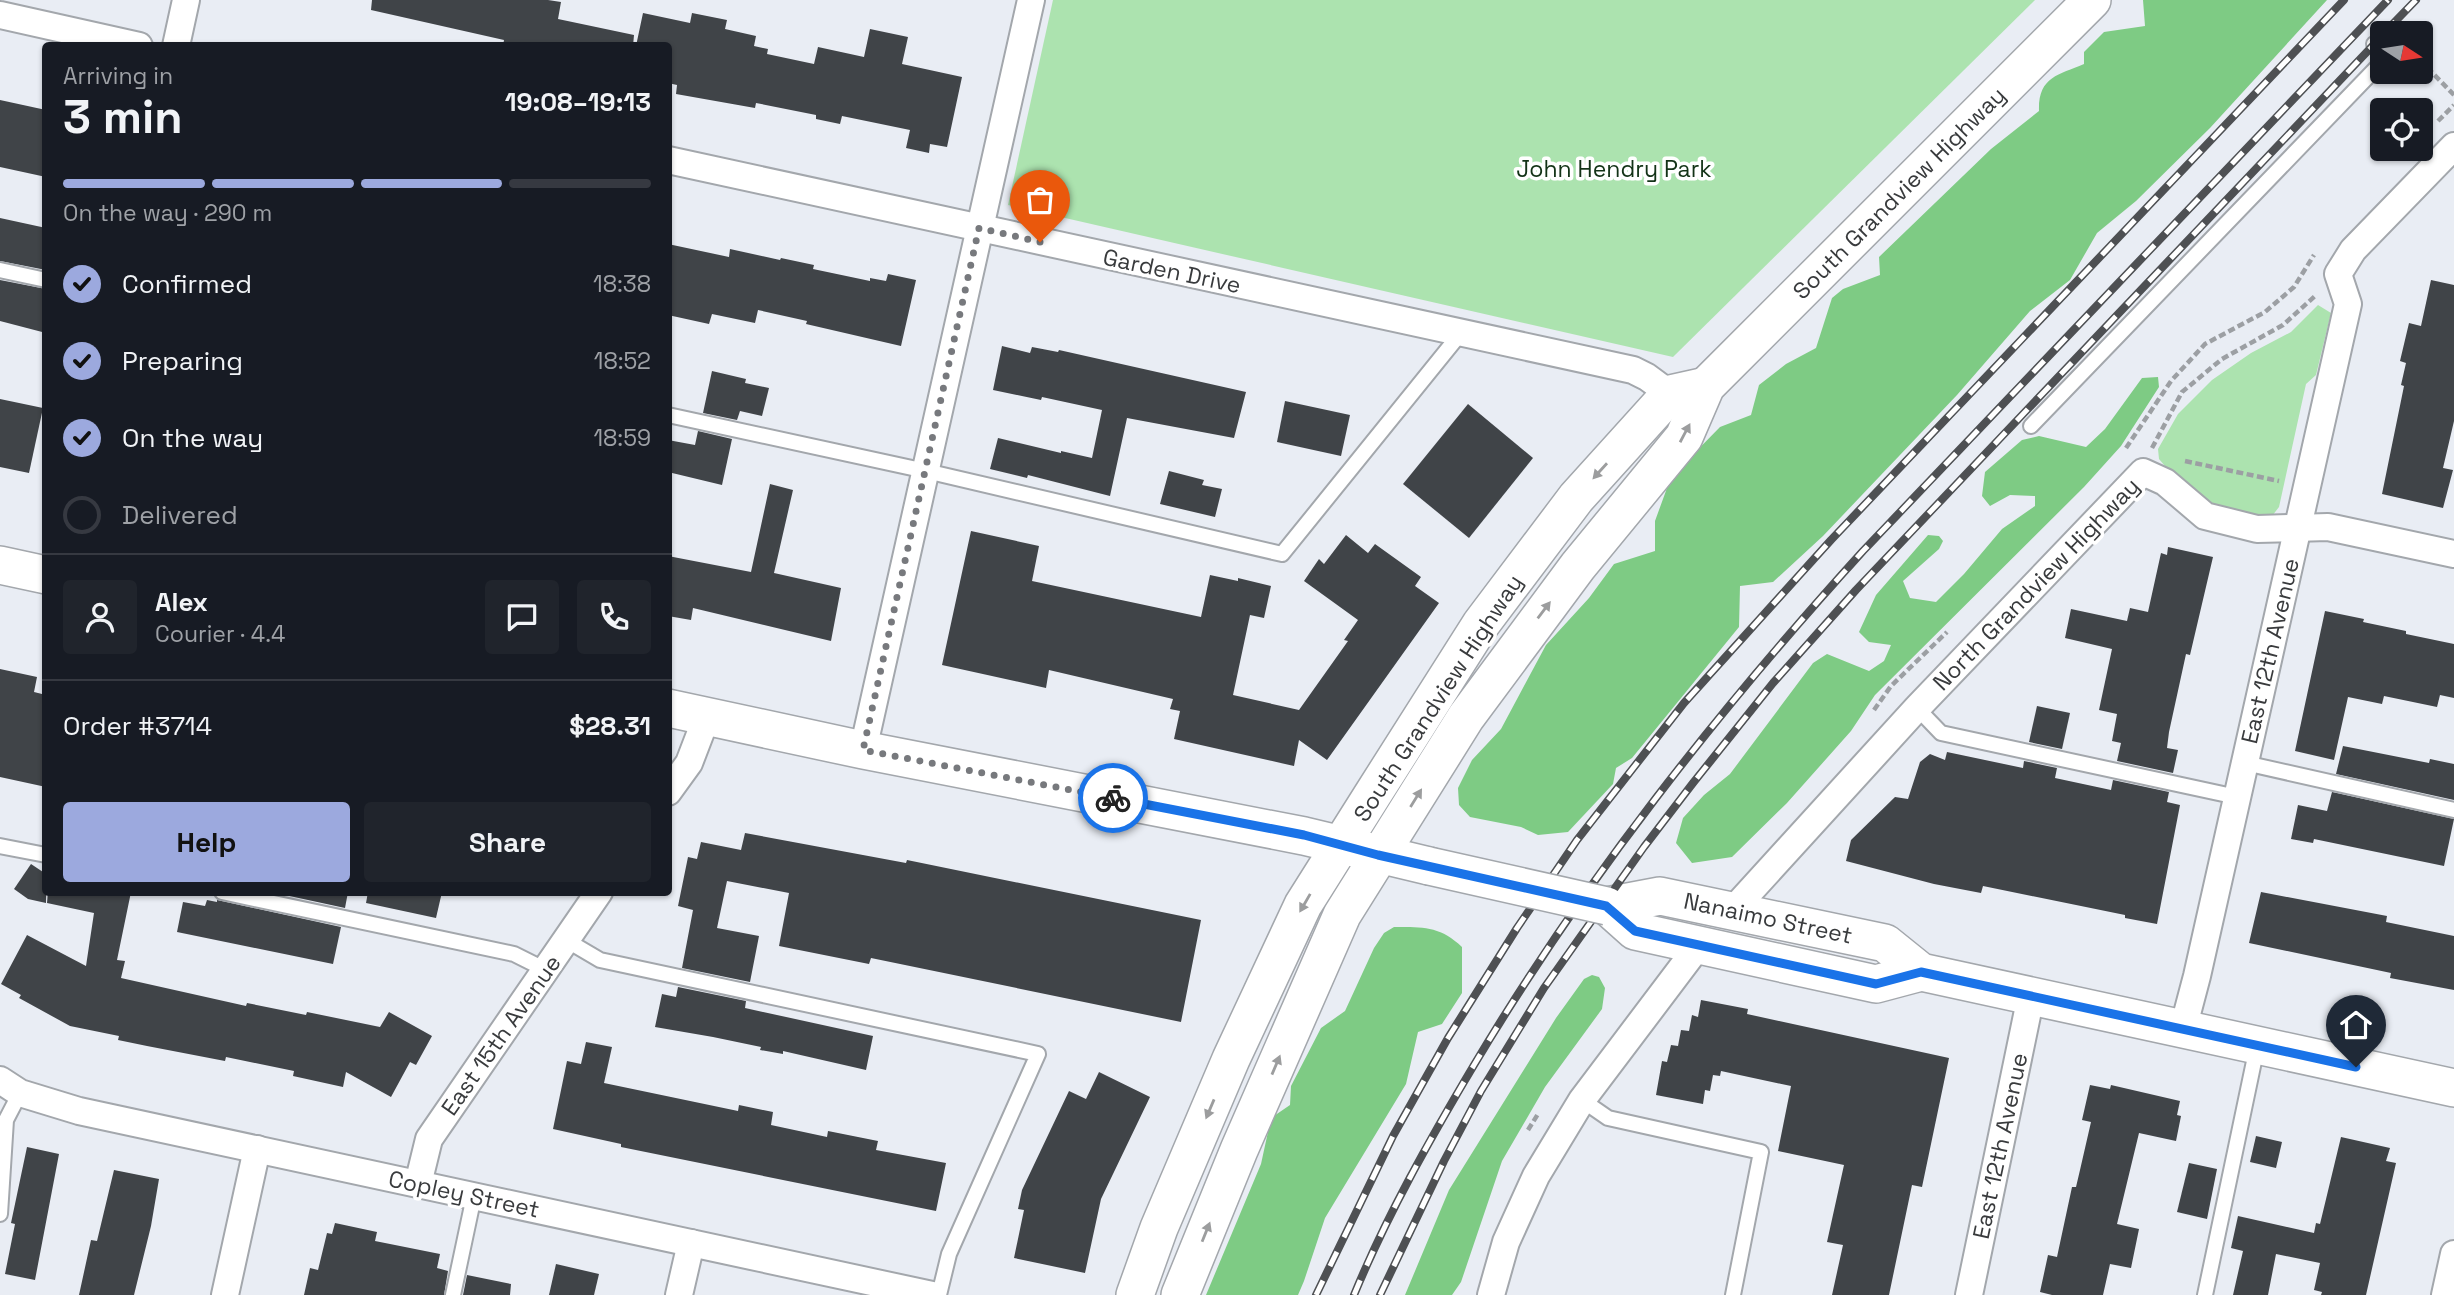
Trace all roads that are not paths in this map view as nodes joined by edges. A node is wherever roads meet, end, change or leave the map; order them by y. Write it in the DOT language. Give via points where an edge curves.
graph roads {
  1 [pos="186,0"];
  2 [pos="1031,0"];
  3 [pos="2092,0"];
  4 [pos="0,15"];
  5 [pos="121,42"];
  6 [pos="177,42"];
  7 [pos="2370,74"];
  8 [pos="2454,146"];
  9 [pos="672,161"];
  10 [pos="979,228"];
  11 [pos="0,270"];
  12 [pos="42,279"];
  13 [pos="1460,334"];
  14 [pos="1706,386"];
  15 [pos="1670,394"];
  16 [pos="672,416"];
  17 [pos="2031,426"];
  18 [pos="926,471"];
  19 [pos="2298,527"];
  20 [pos="2454,554"];
  21 [pos="0,565"];
  22 [pos="42,574"];
  23 [pos="1917,708"];
  24 [pos="672,709"];
  25 [pos="707,716"];
  26 [pos="863,750"];
  27 [pos="2245,763"];
  28 [pos="672,787"];
  29 [pos="2238,797"];
  30 [pos="2454,810"];
  31 [pos="0,846"];
  32 [pos="1342,846"];
  33 [pos="42,854"];
  34 [pos="1378,855"];
  35 [pos="241,896"];
  36 [pos="596,896"];
  37 [pos="1606,906"];
  38 [pos="1732,911"];
  39 [pos="566,940"];
  40 [pos="1699,945"];
  41 [pos="546,970"];
  42 [pos="1921,972"];
  43 [pos="2031,996"];
  44 [pos="2183,1029"];
  45 [pos="2258,1045"];
  46 [pos="10,1086"];
  47 [pos="2454,1088"];
  48 [pos="1582,1100"];
  49 [pos="257,1149"];
  50 [pos="418,1184"];
  51 [pos="474,1196"];
  52 [pos="0,1214"];
  53 [pos="691,1243"];
  54 [pos="2454,1254"];
  55 [pos="925,1294"];
  56 [pos="225,1295"];
  57 [pos="453,1295"];
  58 [pos="680,1295"];
  59 [pos="1135,1295"];
  60 [pos="1180,1295"];
  61 [pos="1491,1295"];
  62 [pos="1733,1295"];
  63 [pos="1969,1295"];
  64 [pos="2204,1295"];
  65 [pos="2445,1295"];
  1 -- 6 [label="street"];
  2 -- 10 [label="street"];
  3 -- 14 [label="main road, South Grandview Highway"];
  4 -- 5 [label="street"];
  7 -- 17 [label="lane"];
  8 -- 19 [label="street, East 12th Avenue" via="2353,250 2338,274 2348,304"];
  9 -- 10 [label="street, Garden Drive"];
  10 -- 13 [label="street, Garden Drive"];
  10 -- 18 [label="street"];
  11 -- 12 [label="lane"];
  13 -- 15 [label="street, Garden Drive" via="1633,370"];
  13 -- 18 [label="lane" via="1282,554"];
  14 -- 15 [label="main road"];
  34 -- 14 [label="main road, South Grandview Highway, one-way" via="1466,717 1537,619 1684,438"];
  15 -- 32 [label="main road, South Grandview Highway, one-way" via="1576,498 1481,624"];
  16 -- 18 [label="lane"];
  18 -- 26 [label="street"];
  19 -- 20 [label="street" via="2328,527"];
  19 -- 23 [label="street, North Grandview Highway" via="2257,529 2205,516 2165,482 2143,472"];
  19 -- 27 [label="street, East 12th Avenue"];
  21 -- 22 [label="main road"];
  23 -- 29 [label="lane" via="1941,733"];
  23 -- 38 [label="street, North Grandview Highway"];
  24 -- 25 [label="main road, Nanaimo Street"];
  25 -- 26 [label="main road, Nanaimo Street"];
  25 -- 28 [label="street" via="689,764"];
  26 -- 32 [label="main road, Nanaimo Street"];
  27 -- 29 [label="street, East 12th Avenue"];
  27 -- 30 [label="lane"];
  29 -- 44 [label="street, East 12th Avenue"];
  31 -- 33 [label="lane"];
  32 -- 34 [label="main road, Nanaimo Street"];
  32 -- 59 [label="main road, South Grandview Highway, one-way" via="1303,905 1231,1059"];
  34 -- 37 [label="main road, Nanaimo Street, bridge"];
  60 -- 34 [label="main road, South Grandview Highway, one-way" via="1337,926"];
  35 -- 41 [label="lane" via="514,954"];
  36 -- 39 [label="street, East 15th Avenue"];
  37 -- 38 [label="main road, Nanaimo Street" via="1660,895"];
  37 -- 40 [label="main road, Nanaimo Street" via="1635,931"];
  38 -- 42 [label="main road, Nanaimo Street" via="1885,943"];
  39 -- 41 [label="street, East 15th Avenue"];
  39 -- 55 [label="lane" via="600,960 1038,1054 949,1254"];
  40 -- 42 [label="main road, Nanaimo Street" via="1876,984"];
  40 -- 48 [label="street"];
  41 -- 50 [label="street, East 15th Avenue" via="429,1139"];
  42 -- 43 [label="main road, Nanaimo Street"];
  43 -- 44 [label="main road, Nanaimo Street"];
  43 -- 63 [label="street, East 12th Avenue"];
  44 -- 45 [label="main road, Nanaimo Street"];
  45 -- 47 [label="main road, Nanaimo Street"];
  45 -- 64 [label="lane"];
  46 -- 49 [label="street, Copley Street" via="79,1111"];
  46 -- 52 [label="lane"];
  48 -- 61 [label="street" via="1536,1176 1506,1242"];
  48 -- 62 [label="lane" via="1608,1118 1761,1152"];
  49 -- 50 [label="street, Copley Street"];
  49 -- 56 [label="street"];
  50 -- 51 [label="street, Copley Street"];
  51 -- 53 [label="street, Copley Street"];
  51 -- 57 [label="lane"];
  53 -- 55 [label="street, Copley Street"];
  53 -- 58 [label="street"];
  54 -- 65 [label="street"];
}
